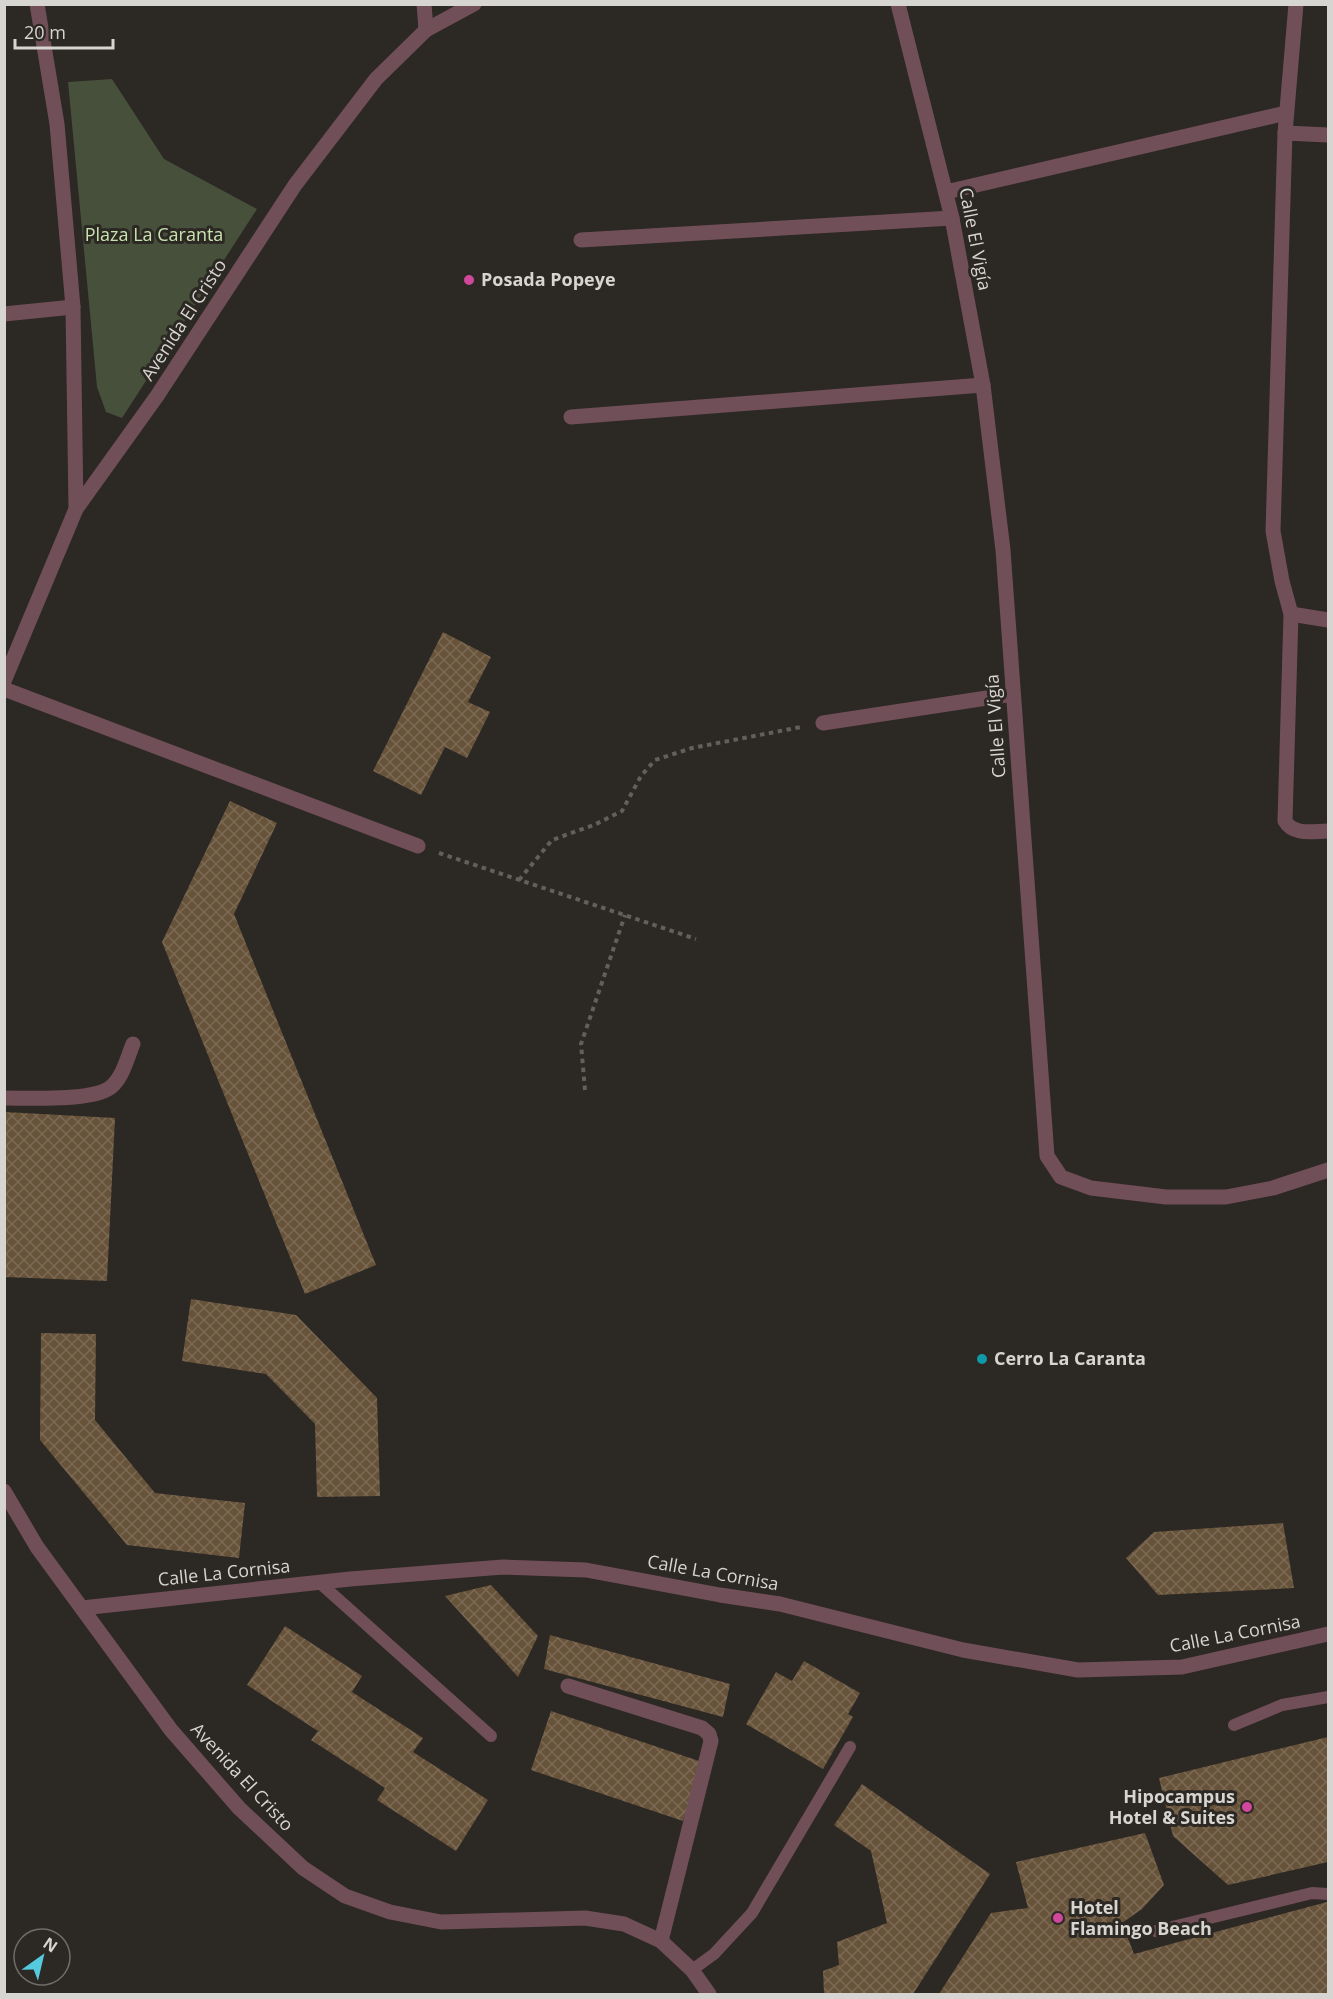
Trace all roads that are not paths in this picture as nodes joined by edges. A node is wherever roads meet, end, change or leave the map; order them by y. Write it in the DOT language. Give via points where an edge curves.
graph roads {
  1 [pos="37,4"];
  2 [pos="424,4"];
  3 [pos="474,4"];
  4 [pos="898,4"];
  5 [pos="1296,4"];
  6 [pos="426,30"];
  7 [pos="1286,112"];
  8 [pos="1285,133"];
  9 [pos="1329,135"];
  10 [pos="946,192"];
  11 [pos="952,218"];
  12 [pos="581,240"];
  13 [pos="73,306"];
  14 [pos="4,314"];
  15 [pos="983,385"];
  16 [pos="571,417"];
  17 [pos="75,509"];
  18 [pos="1291,614"];
  19 [pos="1329,620"];
  20 [pos="4,681"];
  21 [pos="4,689"];
  22 [pos="1013,694"];
  23 [pos="823,723"];
  24 [pos="1329,831"];
  25 [pos="418,846"];
  26 [pos="133,1044"];
  27 [pos="4,1098"];
  28 [pos="1329,1170"];
  29 [pos="4,1491"];
  30 [pos="320,1583"];
  31 [pos="82,1608"];
  32 [pos="1329,1634"];
  33 [pos="568,1686"];
  34 [pos="1329,1697"];
  35 [pos="1234,1725"];
  36 [pos="490,1736"];
  37 [pos="850,1747"];
  38 [pos="1329,1894"];
  39 [pos="1156,1931"];
  40 [pos="661,1941"];
  41 [pos="692,1970"];
  42 [pos="709,1995"];
  1 -- 13 [label="street" via="57,124"];
  2 -- 6 [label="street"];
  3 -- 6 [label="street, Avenida El Cristo"];
  4 -- 10 [label="street, Calle El Vigía"];
  5 -- 7 [label="street"];
  6 -- 17 [label="street, Avenida El Cristo" via="376,79 295,185 158,396"];
  7 -- 8 [label="street"];
  7 -- 10 [label="street"];
  8 -- 9 [label="street"];
  8 -- 18 [label="street" via="1273,531"];
  10 -- 11 [label="street, Calle El Vigía"];
  11 -- 12 [label="street"];
  11 -- 15 [label="street, Calle El Vigía"];
  13 -- 14 [label="street"];
  13 -- 17 [label="street"];
  15 -- 16 [label="street"];
  15 -- 22 [label="street, Calle El Vigía" via="1003,550"];
  17 -- 20 [label="street, Avenida El Cristo"];
  18 -- 19 [label="street"];
  18 -- 24 [label="street" via="1285,821 1297,831"];
  21 -- 25 [label="street"];
  22 -- 23 [label="street"];
  22 -- 28 [label="street, Calle El Vigía" via="1047,1155 1061,1177 1091,1188 1166,1197 1226,1197 1274,1188"];
  26 -- 27 [label="street" via="121,1074 109,1089 85,1095"];
  29 -- 31 [label="street, Avenida El Cristo" via="37,1547"];
  30 -- 31 [label="street, Calle La Cornisa"];
  30 -- 32 [label="street, Calle La Cornisa" via="503,1567 586,1570 780,1604 963,1650 1078,1670 1182,1667"];
  30 -- 36 [label="lane"];
  31 -- 40 [label="street, Avenida El Cristo" via="171,1730 239,1808 303,1868 345,1896 390,1912 441,1922 604,1920 624,1924"];
  33 -- 40 [label="street" via="702,1728 709,1734 711,1741"];
  34 -- 35 [label="lane" via="1282,1706"];
  37 -- 41 [label="lane" via="752,1913 714,1954"];
  38 -- 39 [label="lane" via="1312,1893"];
  40 -- 41 [label="street, Avenida El Cristo"];
  41 -- 42 [label="street, Avenida El Cristo"];
}
